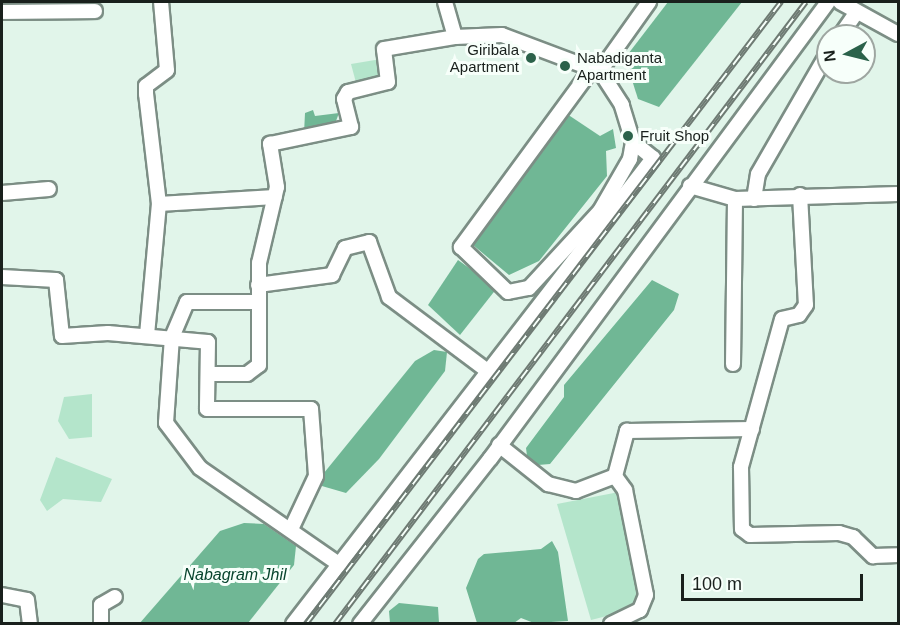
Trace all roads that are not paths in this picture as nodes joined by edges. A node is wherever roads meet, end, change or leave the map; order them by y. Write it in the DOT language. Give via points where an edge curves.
graph roads {
  1 [pos="161,2"];
  2 [pos="445,2"];
  3 [pos="649,2"];
  4 [pos="828,2"];
  5 [pos="840,2"];
  6 [pos="95,11"];
  7 [pos="2,12"];
  8 [pos="856,13"];
  9 [pos="848,24"];
  10 [pos="898,34"];
  11 [pos="455,37"];
  12 [pos="596,70"];
  13 [pos="816,74"];
  14 [pos="633,142"];
  15 [pos="690,186"];
  16 [pos="49,189"];
  17 [pos="2,193"];
  18 [pos="898,194"];
  19 [pos="800,195"];
  20 [pos="275,197"];
  21 [pos="735,198"];
  22 [pos="754,199"];
  23 [pos="159,204"];
  24 [pos="2,277"];
  25 [pos="258,285"];
  26 [pos="258,302"];
  27 [pos="147,335"];
  28 [pos="172,337"];
  29 [pos="733,364"];
  30 [pos="489,372"];
  31 [pos="208,374"];
  32 [pos="752,429"];
  33 [pos="499,445"];
  34 [pos="615,476"];
  35 [pos="292,527"];
  36 [pos="898,555"];
  37 [pos="340,565"];
  38 [pos="2,595"];
  39 [pos="115,597"];
  40 [pos="30,624"];
  41 [pos="101,624"];
  42 [pos="293,624"];
  43 [pos="360,624"];
  44 [pos="611,624"];
  1 -- 23 [label="street" via="167,70 146,86"];
  2 -- 11 [label="street"];
  3 -- 12 [label="street"];
  4 -- 15 [label="street"];
  5 -- 8 [label="street"];
  6 -- 7 [label="street"];
  8 -- 9 [label="street"];
  8 -- 10 [label="street"];
  11 -- 12 [label="street" via="502,35"];
  11 -- 20 [label="street" via="384,49 388,82 348,92 344,99 351,127 270,144"];
  12 -- 14 [label="street" via="622,105"];
  12 -- 14 [label="street" via="461,247 508,292 529,288 600,211 630,159"];
  13 -- 22 [label="street" via="758,174"];
  14 -- 30 [label="street" via="653,158"];
  15 -- 21 [label="street"];
  15 -- 33 [label="street"];
  16 -- 17 [label="street"];
  18 -- 19 [label="street"];
  19 -- 22 [label="street"];
  19 -- 32 [label="street" via="806,305 799,315 782,319"];
  20 -- 23 [label="street"];
  20 -- 25 [label="street"];
  21 -- 22 [label="street"];
  21 -- 29 [label="street"];
  23 -- 27 [label="street"];
  24 -- 27 [label="street" via="56,279 62,336"];
  25 -- 26 [label="street"];
  25 -- 30 [label="street" via="332,275 345,248 369,242 389,297"];
  26 -- 28 [label="street" via="187,302"];
  26 -- 31 [label="street" via="260,352 255,372"];
  27 -- 28 [label="street"];
  28 -- 31 [label="street" via="208,342"];
  28 -- 35 [label="street" via="166,423 200,468"];
  30 -- 37 [label="street"];
  31 -- 35 [label="street" via="207,409 311,409 316,476"];
  32 -- 34 [label="street" via="627,431"];
  32 -- 36 [label="street" via="740,484 744,534 839,532 853,537 866,554"];
  33 -- 34 [label="street" via="560,489 576,491"];
  33 -- 43 [label="street"];
  34 -- 44 [label="street" via="625,490 646,595 640,610"];
  35 -- 37 [label="street"];
  37 -- 42 [label="street"];
  38 -- 40 [label="street" via="27,600"];
  39 -- 41 [label="street" via="101,605"];
}
